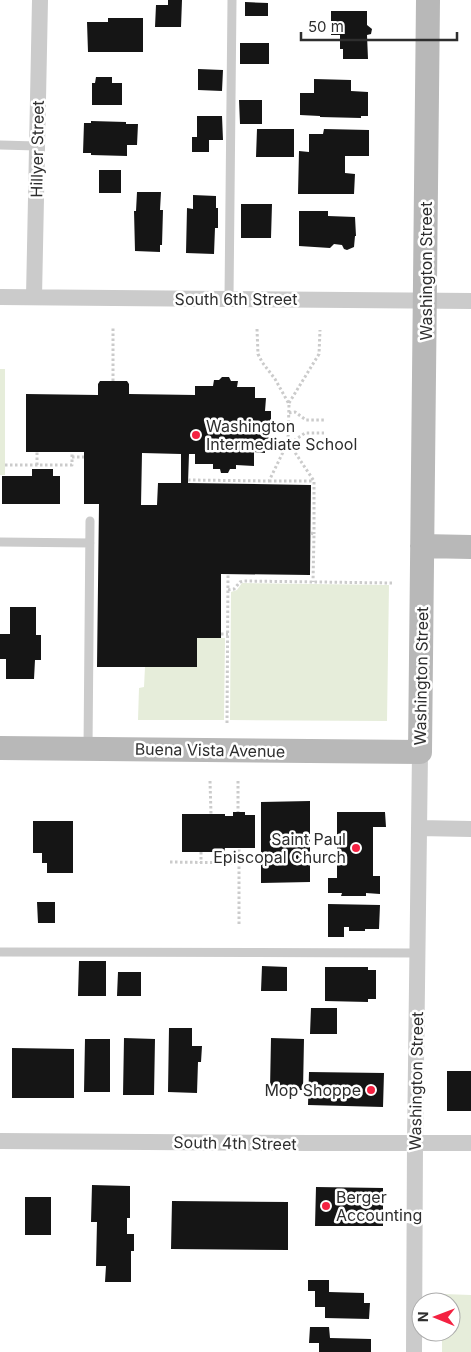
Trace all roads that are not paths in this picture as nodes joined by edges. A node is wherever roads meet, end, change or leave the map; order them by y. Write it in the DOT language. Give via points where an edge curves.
graph roads {
  1 [pos="40,0"];
  2 [pos="232,0"];
  3 [pos="428,0"];
  4 [pos="0,145"];
  5 [pos="37,146"];
  6 [pos="0,297"];
  7 [pos="34,297"];
  8 [pos="229,298"];
  9 [pos="425,300"];
  10 [pos="471,301"];
  11 [pos="90,521"];
  12 [pos="0,542"];
  13 [pos="90,543"];
  14 [pos="422,546"];
  15 [pos="471,547"];
  16 [pos="0,748"];
  17 [pos="88,748"];
  18 [pos="420,752"];
  19 [pos="419,828"];
  20 [pos="471,828"];
  21 [pos="0,952"];
  22 [pos="418,953"];
  23 [pos="0,1141"];
  24 [pos="471,1142"];
  25 [pos="415,1143"];
  26 [pos="414,1352"];
  1 -- 5 [label="street, Hillyer Street"];
  2 -- 8 [label="lane"];
  3 -- 9 [label="street, Washington Street"];
  4 -- 5 [label="lane"];
  5 -- 7 [label="street, Hillyer Street"];
  6 -- 7 [label="street, South 6th Street"];
  7 -- 8 [label="street, South 6th Street"];
  8 -- 9 [label="street, South 6th Street"];
  9 -- 10 [label="street, South 6th Street"];
  9 -- 14 [label="street, Washington Street"];
  11 -- 13 [label="lane"];
  12 -- 13 [label="lane"];
  13 -- 17 [label="lane"];
  14 -- 15 [label="street"];
  14 -- 18 [label="street, Washington Street"];
  16 -- 17 [label="street, Buena Vista Avenue"];
  17 -- 18 [label="street, Buena Vista Avenue"];
  18 -- 19 [label="street, Washington Street"];
  19 -- 20 [label="street"];
  19 -- 22 [label="street, Washington Street"];
  21 -- 22 [label="lane"];
  22 -- 25 [label="street, Washington Street"];
  23 -- 25 [label="street, South 4th Street"];
  24 -- 25 [label="street, South 4th Street"];
  25 -- 26 [label="street, Washington Street"];
}
